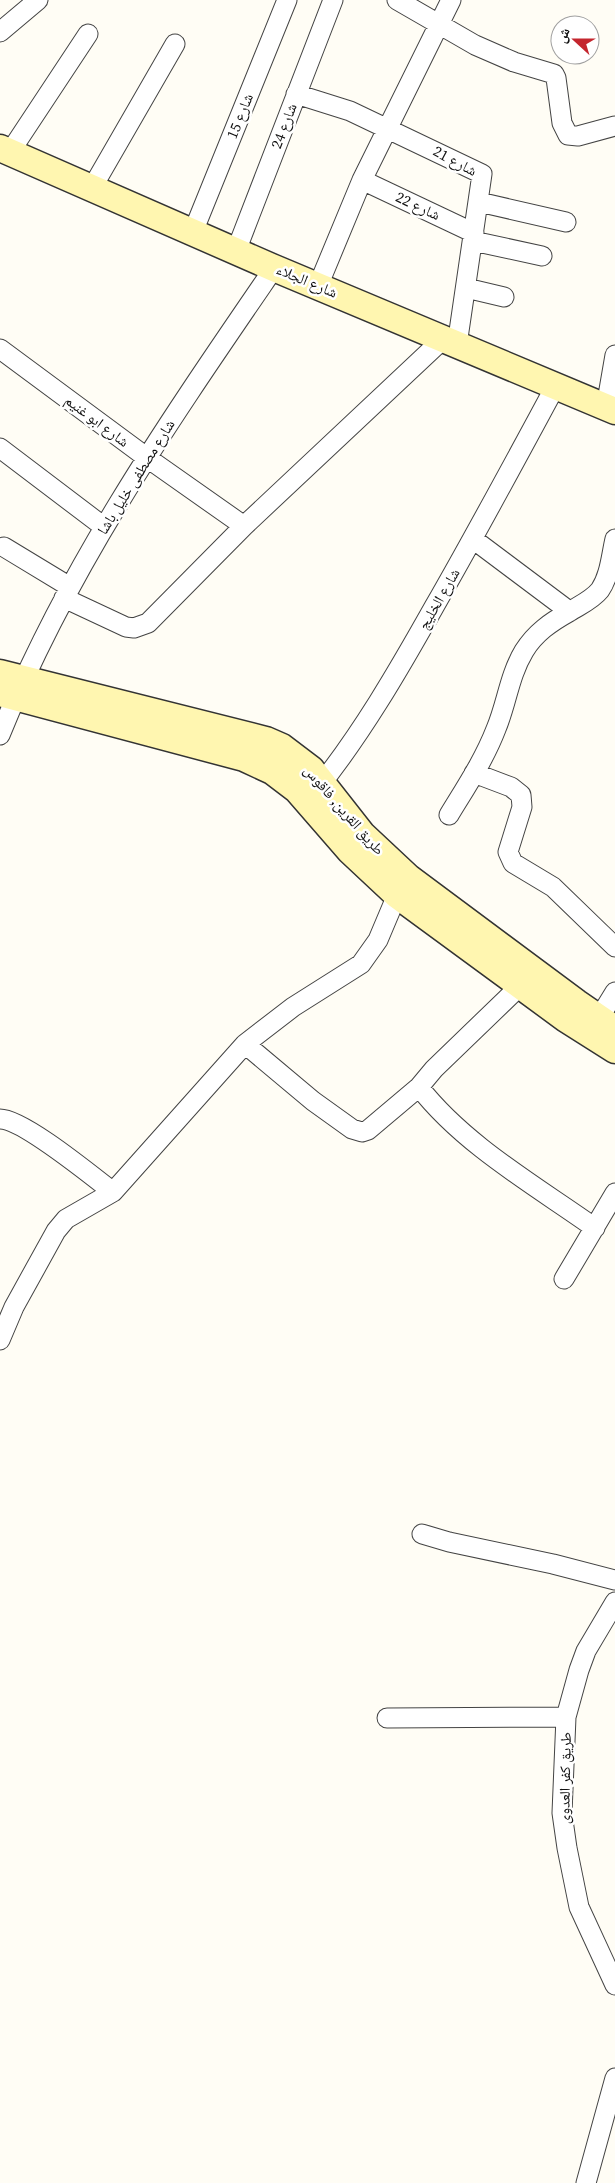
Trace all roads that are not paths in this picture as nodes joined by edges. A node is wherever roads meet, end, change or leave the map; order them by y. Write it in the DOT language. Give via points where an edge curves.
graph roads {
  1 [pos="287,0"];
  2 [pos="333,0"];
  3 [pos="397,0"];
  4 [pos="451,0"];
  5 [pos="34,1"];
  6 [pos="440,24"];
  7 [pos="0,32"];
  8 [pos="88,34"];
  9 [pos="174,44"];
  10 [pos="296,94"];
  11 [pos="615,126"];
  12 [pos="387,128"];
  13 [pos="5,150"];
  14 [pos="362,180"];
  15 [pos="92,188"];
  16 [pos="479,202"];
  17 [pos="566,222"];
  18 [pos="193,232"];
  19 [pos="474,237"];
  20 [pos="236,251"];
  21 [pos="542,256"];
  22 [pos="274,268"];
  23 [pos="318,286"];
  24 [pos="466,288"];
  25 [pos="504,297"];
  26 [pos="450,342"];
  27 [pos="0,349"];
  28 [pos="615,355"];
  29 [pos="555,387"];
  30 [pos="610,409"];
  31 [pos="0,448"];
  32 [pos="146,457"];
  33 [pos="244,526"];
  34 [pos="104,527"];
  35 [pos="473,539"];
  36 [pos="615,539"];
  37 [pos="4,547"];
  38 [pos="67,592"];
  39 [pos="569,612"];
  40 [pos="10,685"];
  41 [pos="0,735"];
  42 [pos="474,773"];
  43 [pos="315,792"];
  44 [pos="449,816"];
  45 [pos="403,887"];
  46 [pos="485,947"];
  47 [pos="615,947"];
  48 [pos="521,985"];
  49 [pos="615,992"];
  50 [pos="572,1011"];
  51 [pos="607,1023"];
  52 [pos="245,1044"];
  53 [pos="615,1050"];
  54 [pos="419,1088"];
  55 [pos="0,1119"];
  56 [pos="113,1192"];
  57 [pos="615,1193"];
  58 [pos="595,1228"];
  59 [pos="564,1279"];
  60 [pos="0,1340"];
  61 [pos="422,1534"];
  62 [pos="615,1580"];
  63 [pos="615,1602"];
  64 [pos="566,1716"];
  65 [pos="387,1718"];
  66 [pos="615,1985"];
  67 [pos="615,2078"];
  68 [pos="586,2183"];
  1 -- 18 [label="street, شارع 15"];
  2 -- 10 [label="street, شارع 24"];
  3 -- 6 [label="street"];
  4 -- 6 [label="street"];
  5 -- 7 [label="street"];
  6 -- 11 [label="street" via="475,45 514,62 554,74 562,123 568,135 578,136"];
  6 -- 12 [label="street"];
  8 -- 13 [label="street"];
  9 -- 15 [label="street"];
  10 -- 12 [label="street, شارع 21" via="332,104"];
  10 -- 20 [label="street, شارع 24"];
  12 -- 14 [label="street"];
  12 -- 16 [label="street, شارع 21" via="478,170 482,174"];
  13 -- 15 [label="main road, شارع الجلاء"];
  14 -- 19 [label="street, شارع 22"];
  14 -- 23 [label="street"];
  15 -- 18 [label="main road, شارع الجلاء"];
  16 -- 17 [label="street"];
  16 -- 19 [label="street, شارع 21"];
  18 -- 20 [label="main road, شارع الجلاء"];
  19 -- 21 [label="street, شارع 22"];
  19 -- 24 [label="street, شارع 21"];
  20 -- 22 [label="main road, شارع الجلاء"];
  22 -- 23 [label="main road, شارع الجلاء"];
  22 -- 32 [label="street, شارع مصطفى خليل باشا"];
  23 -- 26 [label="main road, شارع الجلاء"];
  24 -- 25 [label="street"];
  24 -- 26 [label="street, شارع 21"];
  26 -- 29 [label="main road, شارع الجلاء"];
  26 -- 33 [label="street"];
  27 -- 32 [label="street, شارع ابو غنيم"];
  28 -- 30 [label="street"];
  29 -- 30 [label="main road, شارع الجلاء"];
  29 -- 35 [label="street, شارع الخليج"];
  31 -- 34 [label="street"];
  32 -- 33 [label="street, شارع ابو غنيم"];
  32 -- 34 [label="street, شارع مصطفى خليل باشا"];
  33 -- 38 [label="street" via="141,627 126,627"];
  34 -- 38 [label="street, شارع مصطفى خليل باشا"];
  35 -- 39 [label="street"];
  35 -- 43 [label="street, شارع الخليج" via="402,664 342,760"];
  36 -- 39 [label="street" via="608,572 600,590"];
  37 -- 38 [label="street"];
  38 -- 40 [label="street, شارع مصطفى خليل باشا"];
  39 -- 42 [label="street" via="549,623 524,651 508,687 497,728"];
  40 -- 41 [label="street, شارع مصطفى خليل باشا"];
  40 -- 43 [label="main road, طريق القرين, فاقوس" via="244,758 272,771 297,790"];
  42 -- 44 [label="street"];
  42 -- 47 [label="street" via="511,786 521,796 522,807 508,852 513,863 553,887"];
  43 -- 45 [label="main road, طريق القرين, فاقوس" via="350,850"];
  45 -- 46 [label="main road, طريق القرين, فاقوس"];
  45 -- 52 [label="street" via="378,940 361,964 293,1007"];
  46 -- 48 [label="main road, طريق القرين, فاقوس"];
  46 -- 50 [label="main road, طريق القرين, فاقوس"];
  48 -- 50 [label="main road, طريق القرين, فاقوس"];
  48 -- 54 [label="street" via="434,1069"];
  49 -- 51 [label="street"];
  50 -- 51 [label="main road, طريق القرين, فاقوس"];
  50 -- 53 [label="main road, طريق القرين, فاقوس"];
  52 -- 54 [label="street" via="357,1131 368,1130"];
  52 -- 56 [label="street"];
  54 -- 58 [label="street" via="433,1106 490,1154"];
  55 -- 56 [label="street" via="30,1133"];
  56 -- 60 [label="street" via="66,1219 56,1232 14,1307"];
  57 -- 58 [label="street"];
  58 -- 59 [label="street"];
  61 -- 62 [label="street"];
  63 -- 64 [label="street, طريق كفر العدوى" via="586,1651"];
  64 -- 65 [label="street"];
  64 -- 66 [label="street, طريق كفر العدوى" via="562,1813 566,1848 579,1907"];
  67 -- 68 [label="street"];
}
